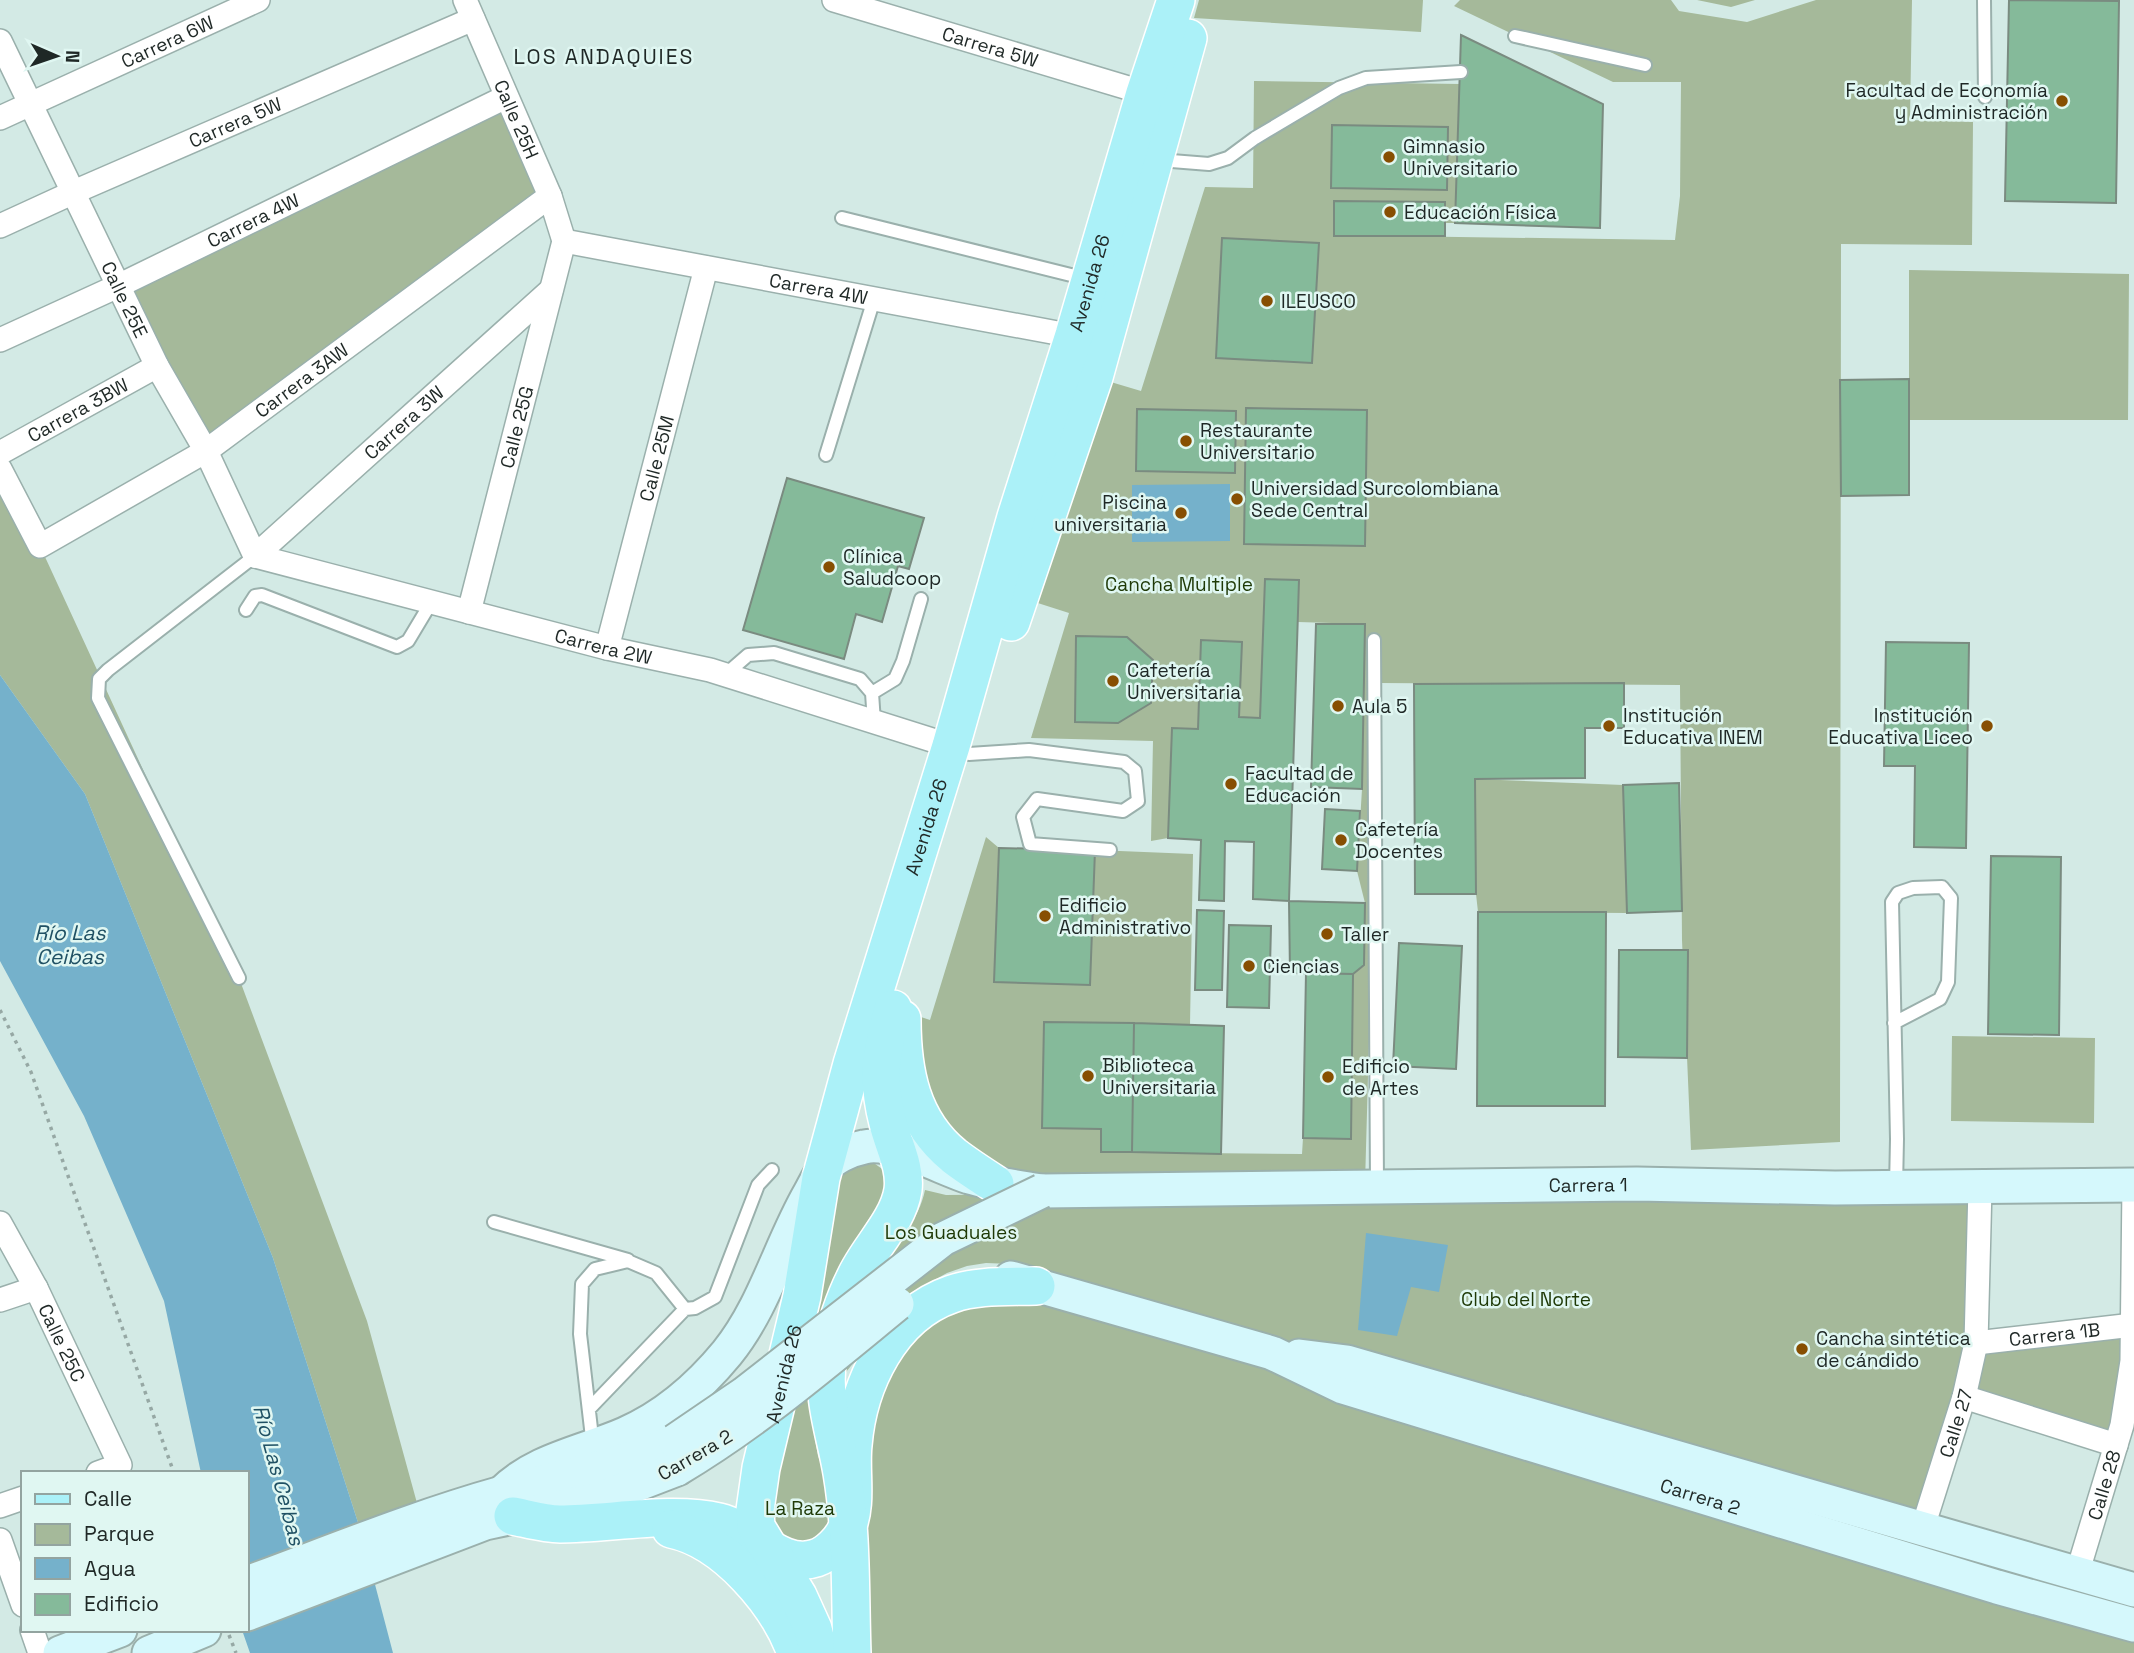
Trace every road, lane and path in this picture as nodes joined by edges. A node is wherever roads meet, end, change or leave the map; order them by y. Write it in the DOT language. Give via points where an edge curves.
graph roads {
  1 [pos="258,0"];
  2 [pos="834,0"];
  3 [pos="1176,0"];
  4 [pos="1199,0"];
  5 [pos="1984,0"];
  6 [pos="469,10"];
  7 [pos="1515,36"];
  8 [pos="0,41"];
  9 [pos="1645,65"];
  10 [pos="1461,72"];
  11 [pos="1145,93"];
  12 [pos="506,97"];
  13 [pos="1985,97"];
  14 [pos="31,104"];
  15 [pos="0,118"];
  16 [pos="1141,157"];
  17 [pos="74,192"];
  18 [pos="550,196"];
  19 [pos="842,218"];
  20 [pos="0,226"];
  21 [pos="564,241"];
  22 [pos="706,268"];
  23 [pos="1090,280"];
  24 [pos="118,286"];
  25 [pos="551,290"];
  26 [pos="874,299"];
  27 [pos="1089,339"];
  28 [pos="0,340"];
  29 [pos="157,366"];
  30 [pos="206,452"];
  31 [pos="0,453"];
  32 [pos="826,455"];
  33 [pos="0,469"];
  34 [pos="256,556"];
  35 [pos="921,598"];
  36 [pos="432,601"];
  37 [pos="246,610"];
  38 [pos="469,612"];
  39 [pos="1374,640"];
  40 [pos="607,648"];
  41 [pos="725,675"];
  42 [pos="872,693"];
  43 [pos="874,722"];
  44 [pos="960,750"];
  45 [pos="1110,850"];
  46 [pos="902,977"];
  47 [pos="239,978"];
  48 [pos="0,1010"];
  49 [pos="1895,1023"];
  50 [pos="897,1149"];
  51 [pos="823,1169"];
  52 [pos="772,1170"];
  53 [pos="995,1184"];
  54 [pos="2134,1185"];
  55 [pos="1980,1187"];
  56 [pos="1377,1188"];
  57 [pos="1896,1188"];
  58 [pos="1042,1191"];
  59 [pos="494,1222"];
  60 [pos="0,1223"];
  61 [pos="628,1261"];
  62 [pos="1036,1286"];
  63 [pos="36,1288"];
  64 [pos="0,1300"];
  65 [pos="685,1309"];
  66 [pos="2133,1325"];
  67 [pos="1976,1343"];
  68 [pos="1272,1353"];
  69 [pos="2133,1361"];
  70 [pos="1964,1397"];
  71 [pos="589,1409"];
  72 [pos="2124,1434"];
  73 [pos="593,1446"];
  74 [pos="676,1455"];
  75 [pos="109,1469"];
  76 [pos="173,1471"];
  77 [pos="21,1499"];
  78 [pos="0,1506"];
  79 [pos="500,1510"];
  80 [pos="611,1521"];
  81 [pos="847,1529"];
  82 [pos="1922,1530"];
  83 [pos="0,1540"];
  84 [pos="765,1545"];
  85 [pos="2077,1574"];
  86 [pos="248,1583"];
  87 [pos="2134,1590"];
  88 [pos="21,1599"];
  89 [pos="248,1614"];
  90 [pos="2134,1625"];
  91 [pos="33,1632"];
  92 [pos="115,1632"];
  93 [pos="229,1632"];
  94 [pos="40,1653"];
  95 [pos="60,1653"];
  96 [pos="236,1653"];
  97 [pos="796,1653"];
  98 [pos="819,1653"];
  99 [pos="852,1653"];
  1 -- 14 [label="street, Carrera 6W"];
  2 -- 11 [label="street, Carrera 5W"];
  3 -- 11 [label="main road, Avenida 26"];
  4 -- 16 [label="main road, Avenida 26"];
  5 -- 13 [label="lane"];
  6 -- 12 [label="street, Calle 25H"];
  6 -- 17 [label="street, Carrera 5W"];
  7 -- 9 [label="lane"];
  8 -- 14 [label="street, Calle 25E"];
  10 -- 16 [label="lane" via="1366,78 1339,88 1228,158 1209,164"];
  11 -- 16 [label="main road, Avenida 26"];
  12 -- 18 [label="street, Calle 25H"];
  12 -- 24 [label="street, Carrera 4W"];
  14 -- 15 [label="street, Carrera 6W"];
  14 -- 17 [label="street, Calle 25E"];
  16 -- 23 [label="main road, Avenida 26"];
  16 -- 27 [label="main road, Avenida 26"];
  17 -- 20 [label="street, Carrera 5W"];
  17 -- 24 [label="street, Calle 25E"];
  18 -- 21 [label="street, Calle 25H"];
  18 -- 30 [label="street, Carrera 3AW"];
  19 -- 23 [label="lane"];
  21 -- 22 [label="street, Carrera 4W"];
  21 -- 25 [label="street, Calle 25G"];
  22 -- 26 [label="street, Carrera 4W"];
  22 -- 40 [label="street, Calle 25M"];
  23 -- 27 [label="main road, Avenida 26"];
  24 -- 28 [label="street, Carrera 4W"];
  24 -- 29 [label="street, Calle 25E"];
  25 -- 34 [label="street, Carrera 3W"];
  25 -- 38 [label="street, Calle 25G"];
  26 -- 27 [label="street, Carrera 4W"];
  26 -- 32 [label="lane"];
  27 -- 44 [label="main road, Avenida 26" via="1016,517"];
  29 -- 30 [label="street, Calle 25E"];
  29 -- 31 [label="street, Carrera 3BW"];
  30 -- 33 [label="street, Carrera 3AW" via="40,546"];
  30 -- 34 [label="street, Calle 25E"];
  34 -- 36 [label="street, Carrera 2W"];
  34 -- 47 [label="lane" via="108,670 99,679 98,698"];
  35 -- 42 [label="lane" via="895,679"];
  36 -- 37 [label="lane" via="408,641 397,647 262,595"];
  36 -- 38 [label="street, Carrera 2W"];
  38 -- 40 [label="street, Carrera 2W"];
  39 -- 56 [label="lane"];
  40 -- 41 [label="street, Carrera 2W"];
  41 -- 42 [label="lane" via="748,655 775,653 860,679"];
  41 -- 43 [label="street, Carrera 2W"];
  42 -- 43 [label="lane"];
  43 -- 44 [label="street, Carrera 2W"];
  44 -- 45 [label="lane" via="1029,750 1124,762 1135,771 1138,801 1123,811 1037,799 1023,817 1030,844"];
  44 -- 46 [label="main road, Avenida 26"];
  44 -- 51 [label="main road, Avenida 26" via="852,1064"];
  46 -- 50 [label="main road, Avenida 26" via="879,1067 881,1095"];
  46 -- 53 [label="main road" via="903,1052 911,1096 931,1133"];
  48 -- 76 [label="path" via="31,1072"];
  49 -- 49 [label="lane" via="1892,902 1905,890 1942,887 1951,898 1948,982 1940,999"];
  49 -- 57 [label="lane"];
  50 -- 51 [label="main road" via="866,1146 835,1158"];
  50 -- 53 [label="main road"];
  50 -- 81 [label="main road, Avenida 26" via="903,1190 854,1278 828,1361 831,1420"];
  51 -- 73 [label="main road" via="749,1320 728,1352 669,1410"];
  51 -- 84 [label="main road, Avenida 26" via="803,1296 761,1468 755,1510 756,1527"];
  52 -- 65 [label="lane" via="758,1185 715,1297"];
  53 -- 58 [label="main road"];
  54 -- 55 [label="main road, Carrera 1"];
  54 -- 66 [label="street, Calle 28"];
  55 -- 57 [label="main road, Carrera 1"];
  55 -- 67 [label="street, Calle 27"];
  56 -- 57 [label="main road, Carrera 1" via="1637,1184"];
  56 -- 58 [label="main road, Carrera 1"];
  58 -- 74 [label="main road, Carrera 2, bridge" via="943,1239 744,1394"];
  59 -- 61 [label="lane"];
  60 -- 63 [label="street, Calle 25C"];
  61 -- 65 [label="lane" via="656,1273"];
  61 -- 71 [label="lane" via="595,1269 582,1284 580,1334"];
  62 -- 68 [label="main road, Carrera 2"];
  62 -- 74 [label="main road, Carrera 2, bridge" via="980,1272 958,1276 897,1304 716,1446"];
  62 -- 81 [label="main road" via="953,1293 920,1308 890,1341 867,1380 858,1408"];
  63 -- 64 [label="street"];
  63 -- 75 [label="street, Calle 25C"];
  65 -- 71 [label="lane"];
  66 -- 67 [label="street, Carrera 1B"];
  66 -- 69 [label="street, Calle 28"];
  67 -- 70 [label="street, Calle 27"];
  68 -- 82 [label="main road, Carrera 2" via="1347,1362"];
  68 -- 90 [label="main road, Carrera 2" via="1343,1387"];
  69 -- 72 [label="street, Calle 28"];
  70 -- 72 [label="street"];
  70 -- 82 [label="street, Calle 27"];
  71 -- 73 [label="lane"];
  72 -- 85 [label="street, Calle 28"];
  73 -- 79 [label="main road" via="516,1478"];
  74 -- 79 [label="main road, Carrera 2" via="629,1460"];
  77 -- 78 [label="street"];
  79 -- 80 [label="main road" via="558,1524"];
  79 -- 86 [label="main road, Carrera 2" via="440,1511"];
  79 -- 89 [label="main road, Carrera 2"];
  80 -- 84 [label="main road" via="721,1522"];
  80 -- 97 [label="main road" via="690,1534 726,1555 780,1620"];
  81 -- 84 [label="main road" via="827,1552 806,1561"];
  81 -- 99 [label="main road, Avenida 26"];
  82 -- 85 [label="main road, Carrera 2"];
  83 -- 88 [label="street"];
  84 -- 98 [label="main road, Avenida 26" via="798,1596"];
  85 -- 87 [label="main road, Carrera 2"];
  91 -- 94 [label="street"];
  92 -- 95 [label="main road"];
  93 -- 96 [label="path"];
}
